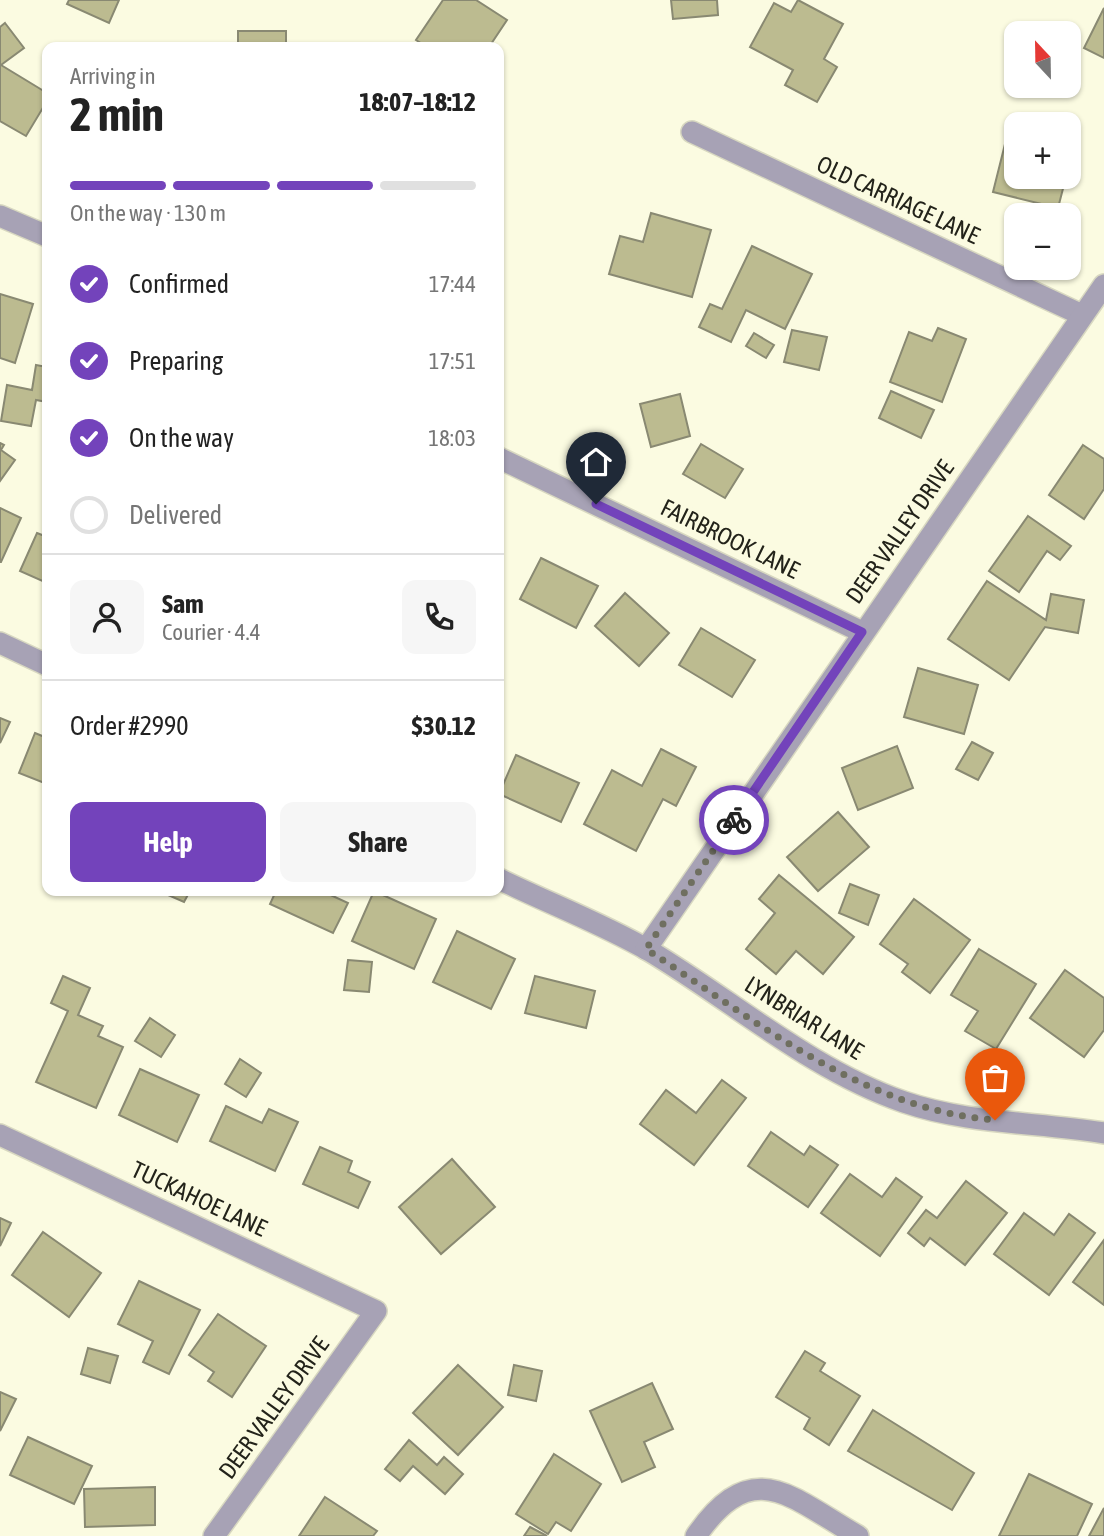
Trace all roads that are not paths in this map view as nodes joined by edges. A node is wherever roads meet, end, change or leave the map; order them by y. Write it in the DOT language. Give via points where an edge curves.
graph roads {
  1 [pos="692,132"];
  2 [pos="0,216"];
  3 [pos="42,234"];
  4 [pos="1104,285"];
  5 [pos="1082,315"];
  6 [pos="504,460"];
  7 [pos="862,632"];
  8 [pos="0,643"];
  9 [pos="42,664"];
  10 [pos="504,881"];
  11 [pos="646,949"];
  12 [pos="1104,1133"];
  13 [pos="0,1135"];
  14 [pos="376,1311"];
  15 [pos="214,1536"];
  16 [pos="696,1536"];
  17 [pos="858,1536"];
  1 -- 5 [label="street, OLD CARRIAGE LANE"];
  2 -- 3 [label="street"];
  4 -- 5 [label="street, DEER VALLEY DRIVE"];
  5 -- 7 [label="street, DEER VALLEY DRIVE"];
  6 -- 7 [label="street, FAIRBROOK LANE"];
  7 -- 11 [label="street, DEER VALLEY DRIVE"];
  8 -- 9 [label="street"];
  10 -- 11 [label="street, LYNBRIAR LANE"];
  11 -- 12 [label="street, LYNBRIAR LANE" via="871,1089 974,1119"];
  13 -- 14 [label="street, TUCKAHOE LANE"];
  14 -- 15 [label="street, DEER VALLEY DRIVE"];
  16 -- 17 [label="street" via="733,1494 761,1486 786,1494"];
}
